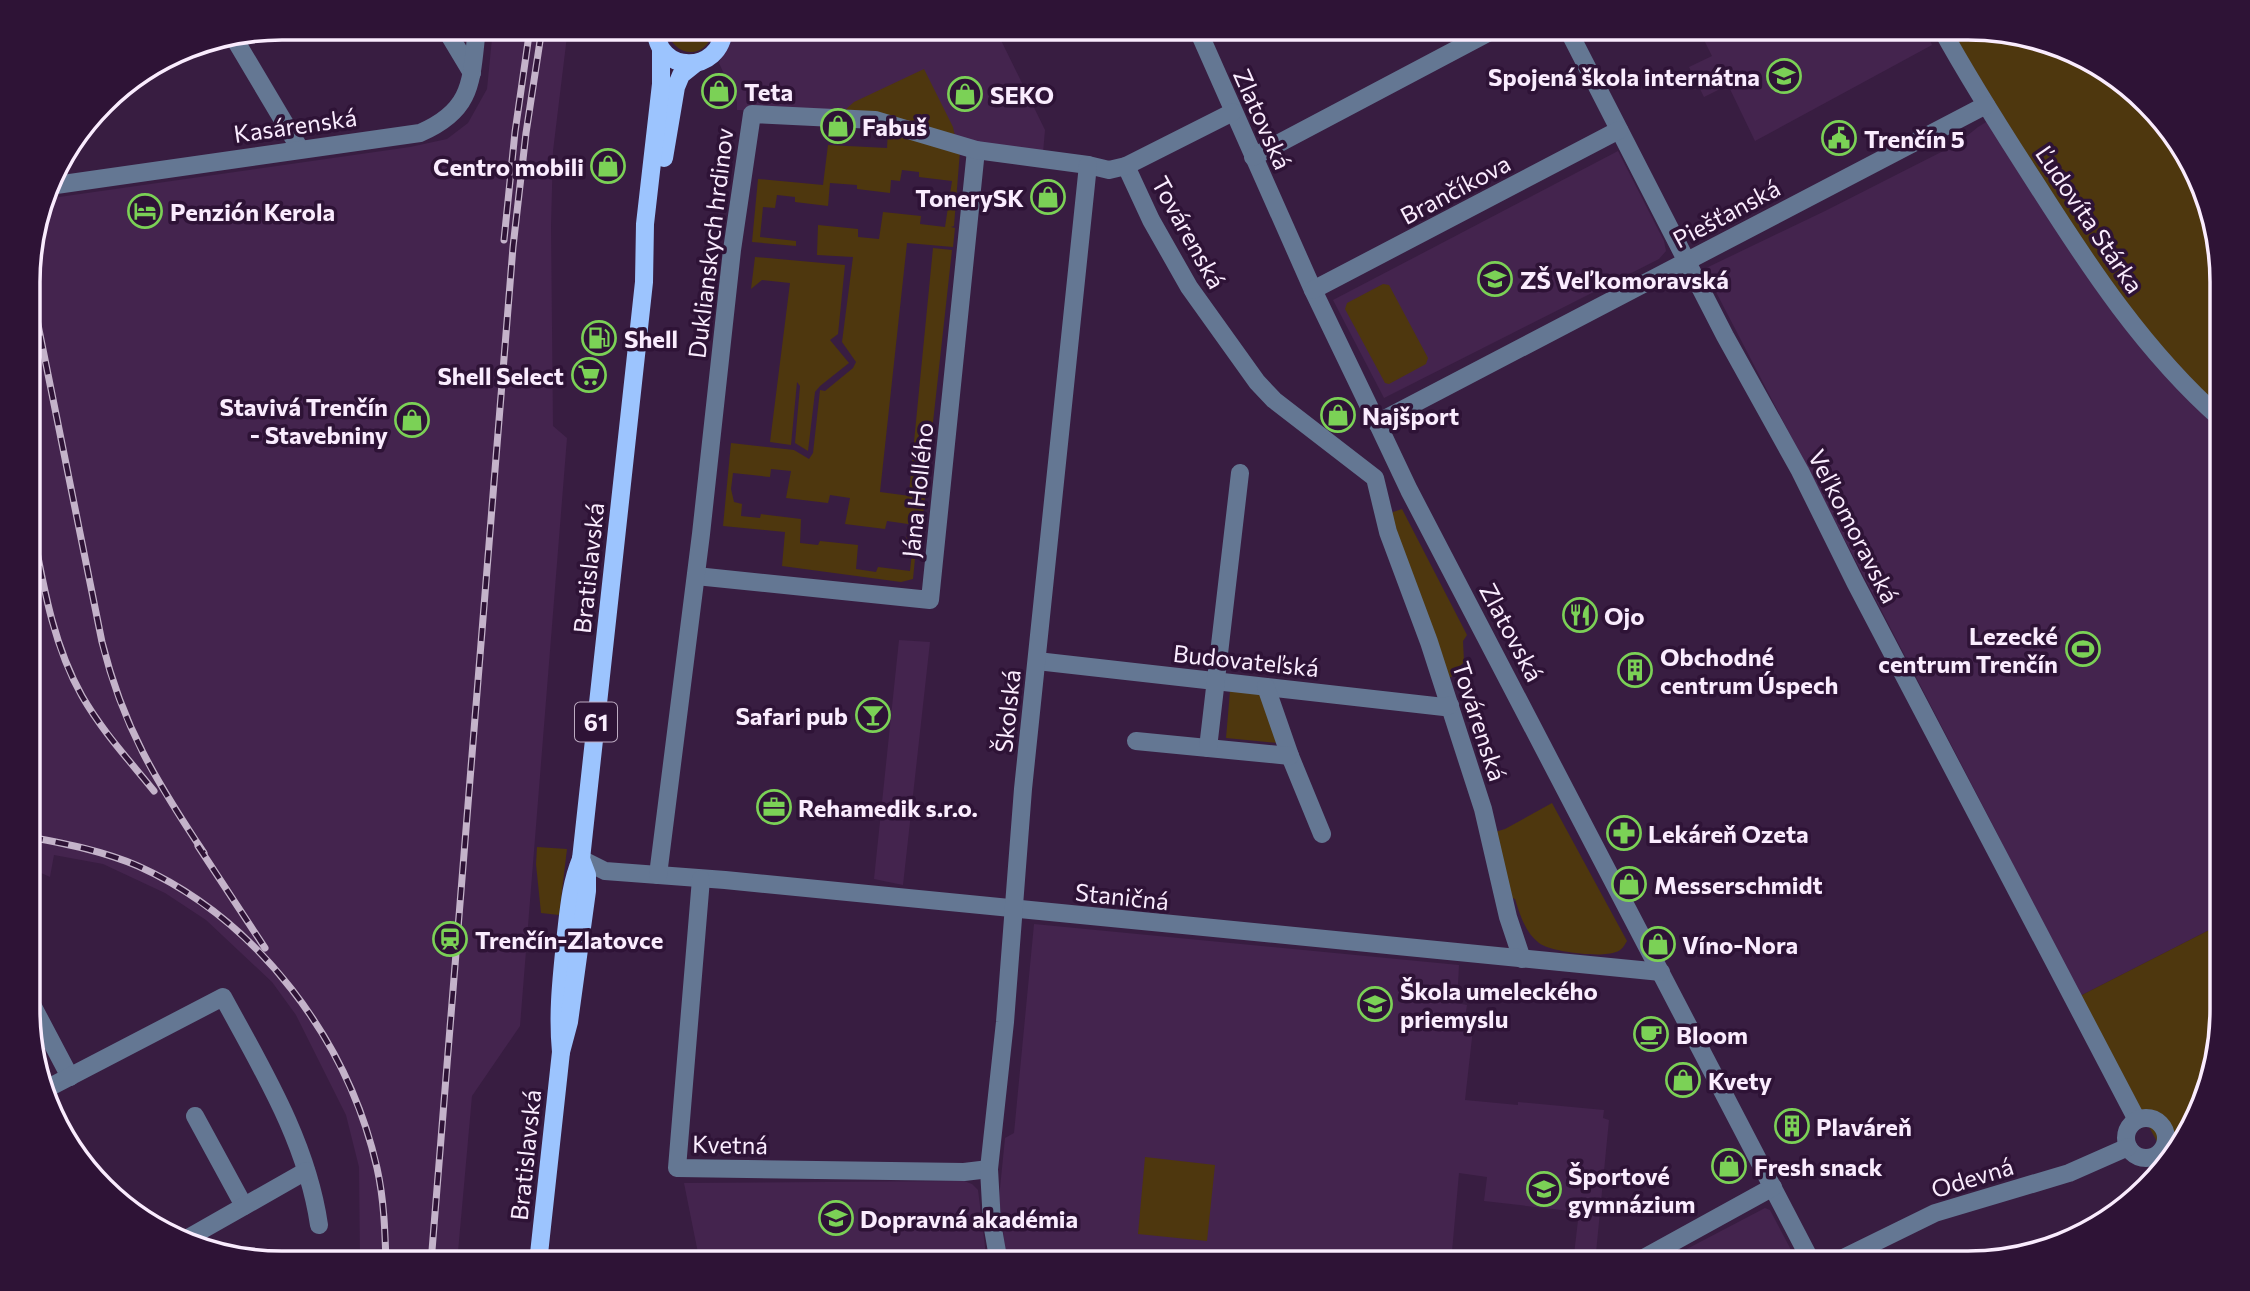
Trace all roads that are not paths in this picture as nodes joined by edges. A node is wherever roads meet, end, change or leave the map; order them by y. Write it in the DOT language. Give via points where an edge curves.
graph roads {
  1 [pos="453,40"];
  2 [pos="475,40"];
  3 [pos="659,40"];
  4 [pos="723,40"];
  5 [pos="1202,40"];
  6 [pos="1474,40"];
  7 [pos="1573,40"];
  8 [pos="1948,40"];
  9 [pos="238,45"];
  10 [pos="661,50"];
  11 [pos="696,63"];
  12 [pos="471,74"];
  13 [pos="1986,105"];
  14 [pos="1233,112"];
  15 [pos="1619,130"];
  16 [pos="300,149"];
  17 [pos="976,150"];
  18 [pos="1253,157"];
  19 [pos="1088,165"];
  20 [pos="1126,166"];
  21 [pos="62,184"];
  22 [pos="1687,261"];
  23 [pos="643,282"];
  24 [pos="1313,290"];
  25 [pos="2209,408"];
  26 [pos="1377,423"];
  27 [pos="1240,473"];
  28 [pos="1409,490"];
  29 [pos="1381,501"];
  30 [pos="696,576"];
  31 [pos="1037,662"];
  32 [pos="1216,681"];
  33 [pos="1266,687"];
  34 [pos="1450,705"];
  35 [pos="1136,741"];
  36 [pos="1208,748"];
  37 [pos="1290,756"];
  38 [pos="1322,834"];
  39 [pos="581,859"];
  40 [pos="658,875"];
  41 [pos="701,879"];
  42 [pos="1013,909"];
  43 [pos="1522,959"];
  44 [pos="1661,972"];
  45 [pos="41,1022"];
  46 [pos="70,1077"];
  47 [pos="53,1086"];
  48 [pos="195,1116"];
  49 [pos="2137,1120"];
  50 [pos="2129,1147"];
  51 [pos="989,1169"];
  52 [pos="306,1171"];
  53 [pos="1773,1187"];
  54 [pos="243,1206"];
  55 [pos="319,1225"];
  56 [pos="195,1234"];
  57 [pos="1658,1250"];
  58 [pos="1806,1250"];
  59 [pos="1858,1250"];
  60 [pos="539,1251"];
  61 [pos="997,1251"];
  1 -- 12 [label="street"];
  2 -- 12 [label="street, Kasárenská"];
  3 -- 10 [label="main road, Bratislavská / 61"];
  4 -- 11 [label="main road, Bratislavská / 61" via="707,59"];
  5 -- 14 [label="street, Zlatovská"];
  6 -- 18 [label="street"];
  7 -- 15 [label="street, Veľkomoravská"];
  8 -- 13 [label="street, Ľudovíta Stárka"];
  9 -- 16 [label="street"];
  10 -- 11 [label="main road" via="672,59"];
  10 -- 23 [label="main road, Bratislavská / 61"];
  11 -- 23 [label="main road, Bratislavská / 61" via="681,75 676,87"];
  12 -- 16 [label="street, Kasárenská" via="463,101 439,124 419,132"];
  13 -- 22 [label="street, Piešťanská"];
  13 -- 25 [label="street, Ľudovíta Stárka" via="2123,312"];
  14 -- 18 [label="street, Zlatovská"];
  14 -- 20 [label="street, Duklianskych hrdinov"];
  15 -- 22 [label="street, Veľkomoravská"];
  15 -- 24 [label="street, Brančíkova"];
  16 -- 21 [label="street, Kasárenská"];
  17 -- 19 [label="street, Duklianskych hrdinov"];
  17 -- 30 [label="street, Jána Hollého" via="930,600"];
  17 -- 30 [label="street, Duklianskych hrdinov" via="875,120 752,114"];
  18 -- 24 [label="street, Zlatovská"];
  19 -- 20 [label="street, Duklianskych hrdinov" via="1109,170"];
  19 -- 31 [label="street, Školská"];
  20 -- 29 [label="street, Továrenská" via="1189,287 1257,382 1375,478"];
  22 -- 26 [label="street, Piešťanská"];
  22 -- 49 [label="street, Veľkomoravská"];
  23 -- 39 [label="main road, Bratislavská / 61"];
  24 -- 26 [label="street, Zlatovská"];
  26 -- 28 [label="street, Zlatovská" via="1374,416"];
  27 -- 32 [label="street"];
  28 -- 29 [label="street"];
  28 -- 44 [label="street, Zlatovská"];
  29 -- 34 [label="street, Továrenská"];
  30 -- 40 [label="street, Duklianskych hrdinov"];
  31 -- 32 [label="street, Budovateľská"];
  31 -- 42 [label="street, Školská"];
  32 -- 33 [label="street, Budovateľská"];
  32 -- 36 [label="street"];
  33 -- 34 [label="street, Budovateľská"];
  33 -- 37 [label="street"];
  34 -- 43 [label="street, Továrenská"];
  35 -- 36 [label="street"];
  36 -- 37 [label="street"];
  37 -- 38 [label="street"];
  39 -- 40 [label="street, Staničná" via="605,871"];
  39 -- 60 [label="main road, Bratislavská / 61" via="572,881 558,1018 561,1052"];
  40 -- 41 [label="street, Staničná"];
  41 -- 42 [label="street, Staničná"];
  41 -- 51 [label="street, Kvetná" via="677,1168"];
  42 -- 43 [label="street, Staničná"];
  42 -- 51 [label="street, Školská"];
  43 -- 44 [label="street, Staničná"];
  44 -- 53 [label="street, Zlatovská"];
  45 -- 46 [label="street"];
  46 -- 47 [label="street"];
  46 -- 52 [label="street" via="223,997 296,1139"];
  48 -- 54 [label="street"];
  49 -- 50 [label="street" via="2126,1135"];
  49 -- 50 [label="street" via="2149,1118 2160,1124 2164,1147 2149,1157 2137,1156"];
  50 -- 59 [label="street, Odevná" via="2069,1173 1935,1213"];
  51 -- 61 [label="street, Školská"];
  52 -- 54 [label="street"];
  52 -- 55 [label="street"];
  53 -- 57 [label="street"];
  53 -- 58 [label="street, Zlatovská"];
  54 -- 56 [label="street"];
}
